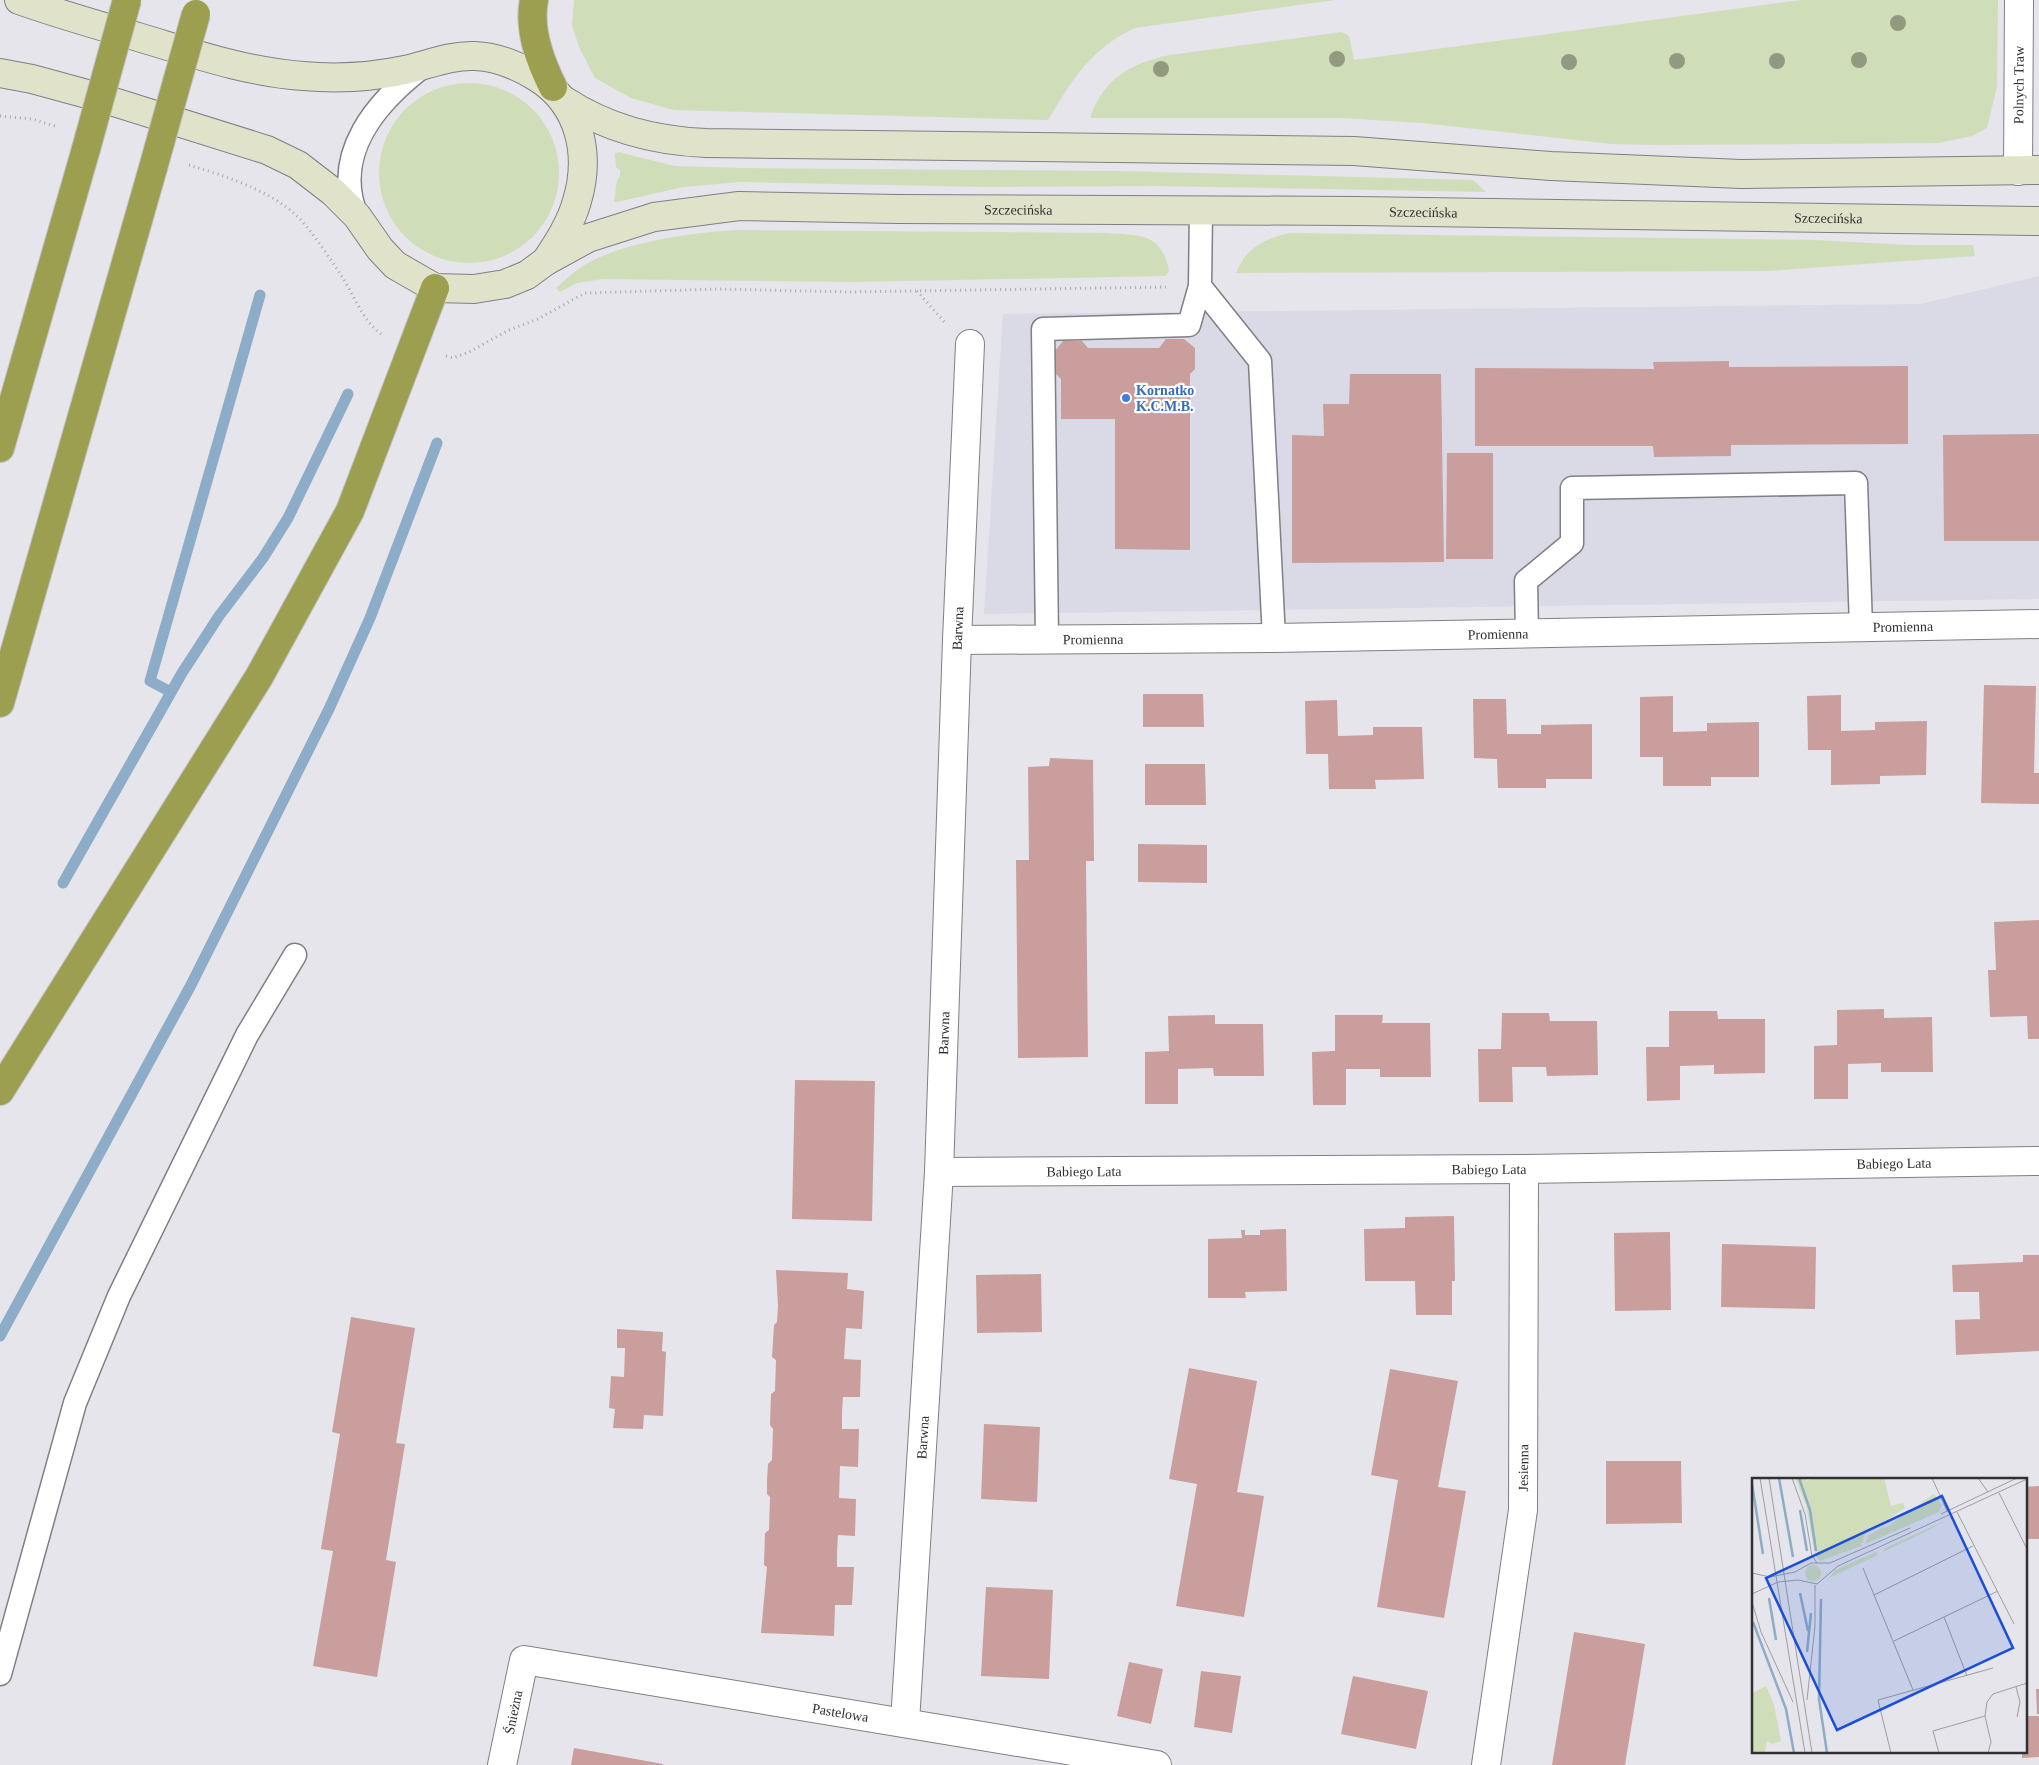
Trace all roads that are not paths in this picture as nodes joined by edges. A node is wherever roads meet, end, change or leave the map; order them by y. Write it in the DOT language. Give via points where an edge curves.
graph roads {
  1 [pos="18,0"];
  2 [pos="127,0"];
  3 [pos="534,0"];
  4 [pos="2019,0"];
  5 [pos="198,7"];
  6 [pos="428,63"];
  7 [pos="0,74"];
  8 [pos="559,94"];
  9 [pos="2029,170"];
  10 [pos="1201,210"];
  11 [pos="357,216"];
  12 [pos="2039,221"];
  13 [pos="546,261"];
  14 [pos="1200,286"];
  15 [pos="435,288"];
  16 [pos="970,344"];
  17 [pos="0,448"];
  18 [pos="2039,624"];
  19 [pos="1861,627"];
  20 [pos="1527,633"];
  21 [pos="1274,638"];
  22 [pos="1046,639"];
  23 [pos="957,640"];
  24 [pos="0,703"];
  25 [pos="295,955"];
  26 [pos="0,1091"];
  27 [pos="2039,1161"];
  28 [pos="1524,1168"];
  29 [pos="939,1172"];
  30 [pos="524,1660"];
  31 [pos="0,1674"];
  32 [pos="905,1722"];
  33 [pos="502,1765"];
  34 [pos="1157,1765"];
  35 [pos="1486,1765"];
  1 -- 6 [label="main road" via="222,62 262,71 342,78 406,70"];
  2 -- 17 [label="highway, bridge"];
  3 -- 8 [label="highway" via="532,14 541,63"];
  4 -- 9 [label="street, Polnych Traw"];
  5 -- 24 [label="highway, bridge"];
  6 -- 8 [label="main road" via="448,57 494,58 517,66"];
  6 -- 11 [label="lane" via="380,106 360,137 351,162 348,185"];
  7 -- 11 [label="main road" via="98,97 267,150 298,166 333,192"];
  8 -- 9 [label="main road" via="595,119 622,130 679,142 1354,151 1551,166 1741,174"];
  8 -- 13 [label="main road" via="581,135 582,179 569,222"];
  10 -- 12 [label="main road, Szczecińska"];
  10 -- 13 [label="main road, Szczecińska" via="739,206 654,218 588,238"];
  10 -- 14 [label="lane"];
  11 -- 15 [label="main road" via="395,265"];
  13 -- 15 [label="main road, Szczecińska" via="527,275 488,289"];
  14 -- 21 [label="lane" via="1260,361"];
  14 -- 22 [label="lane" via="1189,325 1043,329"];
  15 -- 26 [label="highway" via="350,511 259,677"];
  16 -- 23 [label="street, Barwna"];
  18 -- 19 [label="street, Promienna"];
  19 -- 20 [label="street, Promienna"];
  19 -- 20 [label="lane" via="1856,483 1572,488 1572,543 1526,582"];
  20 -- 21 [label="street, Promienna"];
  21 -- 22 [label="street, Promienna"];
  22 -- 23 [label="street, Promienna"];
  23 -- 29 [label="street, Barwna"];
  25 -- 31 [label="lane" via="247,1035 119,1296 75,1403"];
  27 -- 28 [label="street, Babiego Lata"];
  28 -- 29 [label="street, Babiego Lata"];
  28 -- 35 [label="street, Jesienna" via="1523,1510"];
  29 -- 32 [label="street, Barwna"];
  30 -- 32 [label="street, Pastelowa"];
  30 -- 33 [label="street, Śnieżna"];
  32 -- 34 [label="street, Pastelowa"];
}
